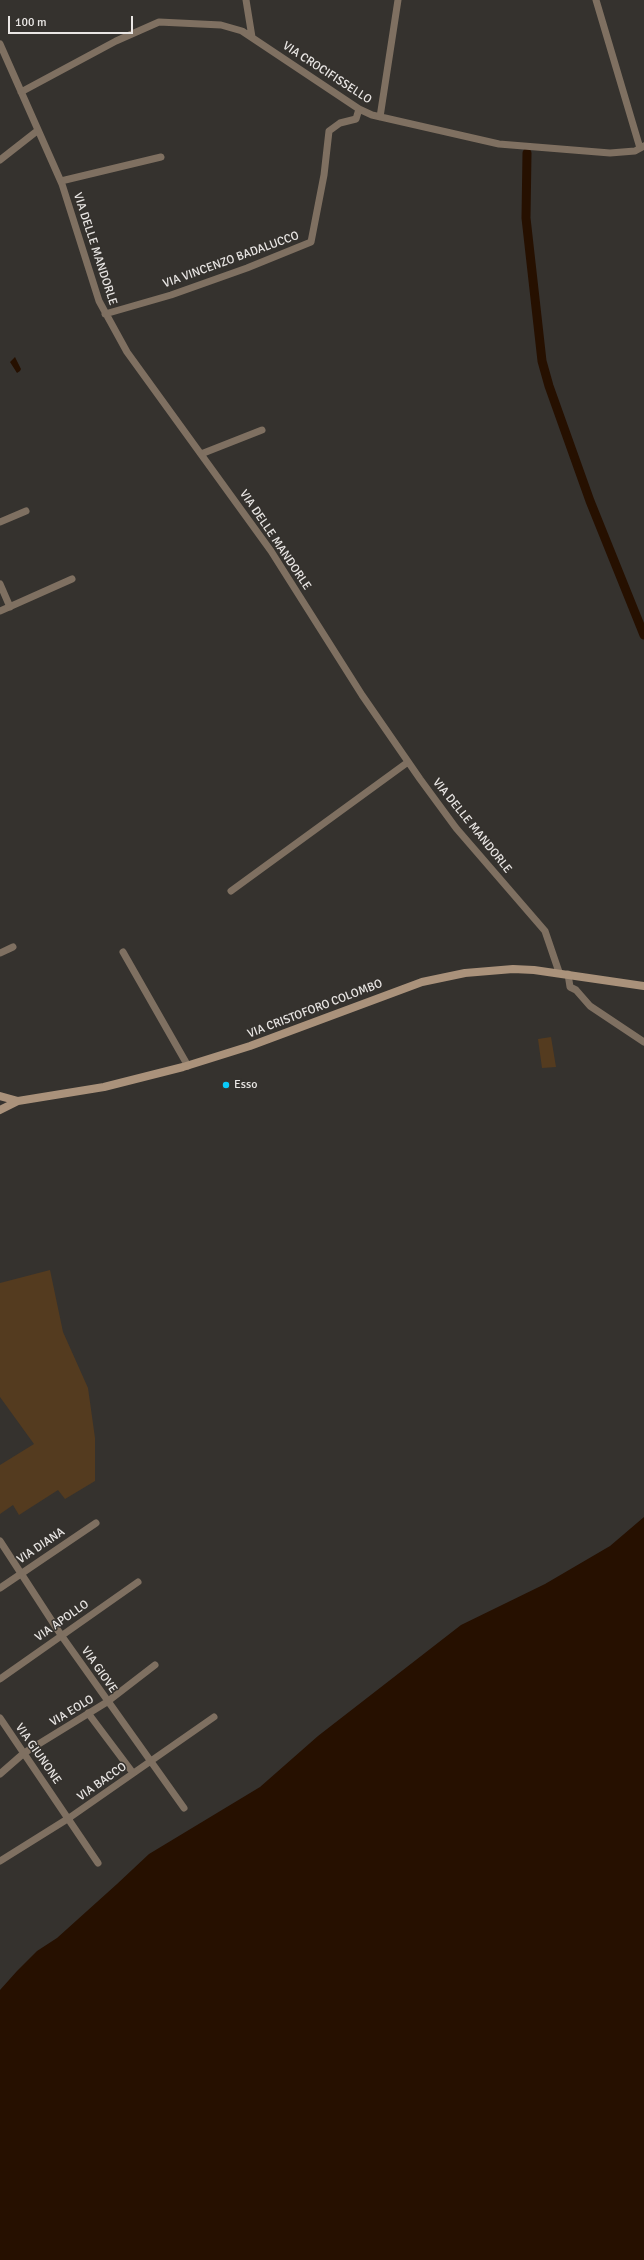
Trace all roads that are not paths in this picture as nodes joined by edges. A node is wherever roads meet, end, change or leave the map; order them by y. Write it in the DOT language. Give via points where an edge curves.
graph roads {
  1 [pos="246,0"];
  2 [pos="398,0"];
  3 [pos="596,0"];
  4 [pos="252,37"];
  5 [pos="0,44"];
  6 [pos="21,92"];
  7 [pos="359,109"];
  8 [pos="380,117"];
  9 [pos="37,131"];
  10 [pos="642,147"];
  11 [pos="161,157"];
  12 [pos="0,160"];
  13 [pos="61,181"];
  14 [pos="105,314"];
  15 [pos="262,430"];
  16 [pos="201,454"];
  17 [pos="26,512"];
  18 [pos="0,522"];
  19 [pos="72,579"];
  20 [pos="0,584"];
  21 [pos="10,607"];
  22 [pos="0,611"];
  23 [pos="408,762"];
  24 [pos="231,891"];
  25 [pos="13,947"];
  26 [pos="124,952"];
  27 [pos="0,953"];
  28 [pos="563,973"];
  29 [pos="644,986"];
  30 [pos="644,1042"];
  31 [pos="188,1066"];
  32 [pos="0,1096"];
  33 [pos="18,1102"];
  34 [pos="0,1110"];
  35 [pos="96,1523"];
  36 [pos="0,1541"];
  37 [pos="21,1572"];
  38 [pos="138,1582"];
  39 [pos="0,1588"];
  40 [pos="61,1635"];
  41 [pos="155,1665"];
  42 [pos="0,1679"];
  43 [pos="107,1702"];
  44 [pos="88,1713"];
  45 [pos="214,1717"];
  46 [pos="0,1718"];
  47 [pos="24,1753"];
  48 [pos="151,1760"];
  49 [pos="133,1773"];
  50 [pos="0,1774"];
  51 [pos="184,1808"];
  52 [pos="69,1818"];
  53 [pos="0,1861"];
  54 [pos="98,1863"];
  1 -- 4 [label="street"];
  2 -- 8 [label="street"];
  3 -- 10 [label="street"];
  4 -- 6 [label="street, VIA CROCIFISSELLO" via="221,25 159,22 116,41"];
  4 -- 7 [label="street, VIA CROCIFISSELLO"];
  5 -- 6 [label="street, VIA DELLE MANDORLE"];
  6 -- 9 [label="street, VIA DELLE MANDORLE"];
  7 -- 8 [label="street, VIA CROCIFISSELLO"];
  7 -- 14 [label="street, VIA VINCENZO BADALUCCO" via="356,119 340,123 329,131 324,175 311,242 247,268"];
  8 -- 10 [label="street, VIA CROCIFISSELLO" via="499,144 610,153 635,151"];
  9 -- 12 [label="street"];
  9 -- 13 [label="street, VIA DELLE MANDORLE"];
  11 -- 13 [label="street"];
  13 -- 14 [label="street, VIA DELLE MANDORLE"];
  14 -- 16 [label="street, VIA DELLE MANDORLE" via="127,352"];
  15 -- 16 [label="street"];
  16 -- 23 [label="street, VIA DELLE MANDORLE" via="271,551 362,695"];
  17 -- 18 [label="street"];
  19 -- 21 [label="street"];
  20 -- 21 [label="street"];
  21 -- 22 [label="street"];
  23 -- 24 [label="street"];
  23 -- 28 [label="street, VIA DELLE MANDORLE" via="456,828 545,931"];
  25 -- 27 [label="street"];
  26 -- 31 [label="street"];
  28 -- 29 [label="main road, VIA CRISTOFORO COLOMBO"];
  28 -- 30 [label="street, VIA DELLE MANDORLE" via="570,987 590,1006"];
  28 -- 31 [label="main road, VIA CRISTOFORO COLOMBO" via="490,970 422,982 250,1046"];
  31 -- 33 [label="main road, VIA CRISTOFORO COLOMBO" via="104,1087"];
  32 -- 33 [label="main road"];
  33 -- 34 [label="main road, VIA CRISTOFORO COLOMBO"];
  35 -- 37 [label="street, VIA DIANA"];
  36 -- 37 [label="street, VIA GIOVE"];
  37 -- 39 [label="street, VIA DIANA"];
  37 -- 40 [label="street, VIA GIOVE"];
  38 -- 40 [label="street, VIA APOLLO"];
  40 -- 42 [label="street, VIA APOLLO"];
  40 -- 43 [label="street, VIA GIOVE"];
  41 -- 43 [label="street, VIA EOLO"];
  43 -- 44 [label="street, VIA EOLO"];
  43 -- 48 [label="street, VIA GIOVE"];
  44 -- 47 [label="street, VIA EOLO"];
  44 -- 49 [label="street"];
  45 -- 48 [label="street, VIA BACCO"];
  46 -- 47 [label="street, VIA GIUNONE"];
  47 -- 50 [label="street, VIA EOLO"];
  47 -- 52 [label="street, VIA GIUNONE"];
  48 -- 49 [label="street, VIA BACCO"];
  48 -- 51 [label="street, VIA GIOVE"];
  49 -- 52 [label="street, VIA BACCO"];
  52 -- 53 [label="street, VIA BACCO"];
  52 -- 54 [label="street, VIA GIUNONE"];
}
